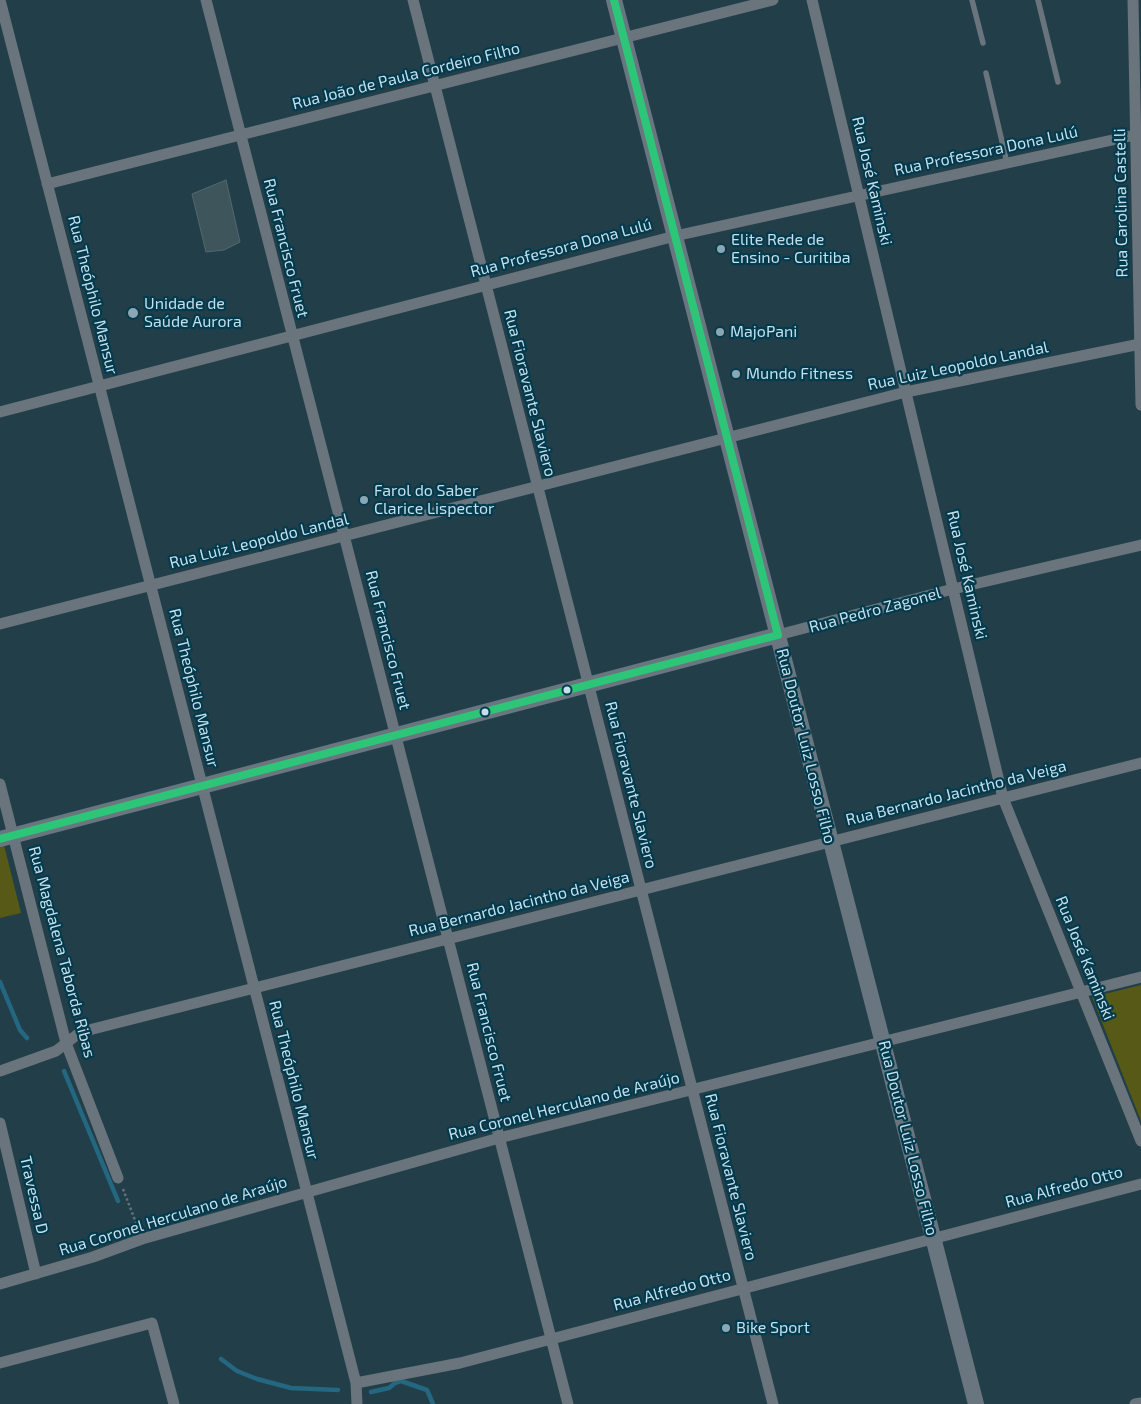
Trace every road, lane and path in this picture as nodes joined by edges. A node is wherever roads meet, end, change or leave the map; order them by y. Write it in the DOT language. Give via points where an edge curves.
graph roads {
  1 [pos="0,0"];
  2 [pos="206,0"];
  3 [pos="413,0"];
  4 [pos="614,0"];
  5 [pos="773,0"];
  6 [pos="812,0"];
  7 [pos="972,0"];
  8 [pos="1038,0"];
  9 [pos="1133,0"];
  10 [pos="1137,30"];
  11 [pos="624,38"];
  12 [pos="983,43"];
  13 [pos="986,73"];
  14 [pos="1058,82"];
  15 [pos="435,86"];
  16 [pos="241,135"];
  17 [pos="1136,135"];
  18 [pos="1006,163"];
  19 [pos="48,184"];
  20 [pos="859,196"];
  21 [pos="675,236"];
  22 [pos="486,285"];
  23 [pos="1140,326"];
  24 [pos="292,336"];
  25 [pos="1140,344"];
  26 [pos="99,386"];
  27 [pos="906,392"];
  28 [pos="1141,405"];
  29 [pos="0,412"];
  30 [pos="727,438"];
  31 [pos="538,486"];
  32 [pos="344,536"];
  33 [pos="1141,545"];
  34 [pos="151,585"];
  35 [pos="953,589"];
  36 [pos="0,624"];
  37 [pos="778,635"];
  38 [pos="588,685"];
  39 [pos="396,735"];
  40 [pos="1141,763"];
  41 [pos="0,784"];
  42 [pos="202,786"];
  43 [pos="1003,798"];
  44 [pos="7,837"];
  45 [pos="831,842"];
  46 [pos="641,890"];
  47 [pos="448,939"];
  48 [pos="1141,977"];
  49 [pos="254,988"];
  50 [pos="1082,992"];
  51 [pos="883,1042"];
  52 [pos="66,1043"];
  53 [pos="0,1071"];
  54 [pos="692,1090"];
  55 [pos="0,1123"];
  56 [pos="499,1138"];
  57 [pos="1141,1141"];
  58 [pos="118,1178"];
  59 [pos="1141,1184"];
  60 [pos="307,1192"];
  61 [pos="934,1238"];
  62 [pos="142,1239"];
  63 [pos="36,1274"];
  64 [pos="0,1284"];
  65 [pos="743,1288"];
  66 [pos="551,1339"];
  67 [pos="0,1362"];
  68 [pos="356,1385"];
  69 [pos="357,1402"];
  70 [pos="1141,1403"];
  71 [pos="174,1404"];
  72 [pos="568,1404"];
  73 [pos="773,1404"];
  74 [pos="976,1404"];
  75 [pos="1135,1404"];
  1 -- 19 [label="street, Rua Theóphilo Mansur"];
  2 -- 16 [label="street, Rua Francisco Fruet"];
  3 -- 15 [label="street, Rua Fioravante Slaviero"];
  4 -- 11 [label="street, Rua Doutor Luiz Losso Filho"];
  5 -- 11 [label="street, Rua João de Paula Cordeiro Filho"];
  6 -- 20 [label="street, Rua José Kaminski"];
  7 -- 12 [label="lane"];
  8 -- 14 [label="lane"];
  9 -- 10 [label="street, Rua Carolina Castelli"];
  10 -- 17 [label="street, Rua Carolina Castelli"];
  11 -- 15 [label="street, Rua João de Paula Cordeiro Filho"];
  11 -- 21 [label="street, Rua Doutor Luiz Losso Filho"];
  13 -- 18 [label="lane"];
  15 -- 16 [label="street, Rua João de Paula Cordeiro Filho"];
  15 -- 22 [label="street, Rua Fioravante Slaviero"];
  16 -- 19 [label="street, Rua João de Paula Cordeiro Filho"];
  16 -- 24 [label="street, Rua Francisco Fruet"];
  17 -- 18 [label="street, Rua Professora Dona Lulú"];
  17 -- 23 [label="street, Rua Carolina Castelli"];
  18 -- 20 [label="street, Rua Professora Dona Lulú"];
  19 -- 26 [label="street, Rua Theóphilo Mansur"];
  20 -- 21 [label="street, Rua Professora Dona Lulú"];
  20 -- 27 [label="street, Rua José Kaminski"];
  21 -- 22 [label="street, Rua Professora Dona Lulú"];
  21 -- 30 [label="street, Rua Doutor Luiz Losso Filho"];
  22 -- 24 [label="street, Rua Professora Dona Lulú"];
  22 -- 31 [label="street, Rua Fioravante Slaviero"];
  23 -- 25 [label="street, Rua Carolina Castelli"];
  24 -- 26 [label="street, Rua Professora Dona Lulú"];
  24 -- 32 [label="street, Rua Francisco Fruet"];
  25 -- 27 [label="street, Rua Luiz Leopoldo Landal"];
  25 -- 28 [label="street, Rua Carolina Castelli"];
  26 -- 29 [label="street, Rua Professora Dona Lulú"];
  26 -- 34 [label="street, Rua Theóphilo Mansur"];
  27 -- 30 [label="street, Rua Luiz Leopoldo Landal"];
  27 -- 35 [label="street, Rua José Kaminski"];
  30 -- 31 [label="street, Rua Luiz Leopoldo Landal"];
  30 -- 37 [label="street, Rua Doutor Luiz Losso Filho"];
  31 -- 32 [label="street, Rua Luiz Leopoldo Landal"];
  31 -- 38 [label="street, Rua Fioravante Slaviero"];
  32 -- 34 [label="street, Rua Luiz Leopoldo Landal"];
  32 -- 39 [label="street, Rua Francisco Fruet"];
  33 -- 35 [label="street, Rua Pedro Zagonel"];
  34 -- 36 [label="street, Rua Luiz Leopoldo Landal"];
  34 -- 42 [label="street, Rua Theóphilo Mansur"];
  35 -- 37 [label="street, Rua Pedro Zagonel"];
  35 -- 43 [label="street, Rua José Kaminski"];
  37 -- 38 [label="street, Rua Pedro Zagonel"];
  37 -- 45 [label="street, Rua Doutor Luiz Losso Filho"];
  38 -- 39 [label="street, Rua Pedro Zagonel"];
  38 -- 46 [label="street, Rua Fioravante Slaviero"];
  39 -- 42 [label="street, Rua Pedro Zagonel"];
  39 -- 47 [label="street, Rua Francisco Fruet"];
  40 -- 43 [label="street, Rua Bernardo Jacintho da Veiga"];
  41 -- 44 [label="street, Rua Magdalena Taborda Ribas"];
  42 -- 44 [label="street, Rua Pedro Zagonel"];
  42 -- 49 [label="street, Rua Theóphilo Mansur"];
  43 -- 45 [label="street, Rua Bernardo Jacintho da Veiga"];
  43 -- 50 [label="street, Rua José Kaminski"];
  44 -- 52 [label="street, Rua Magdalena Taborda Ribas"];
  45 -- 46 [label="street, Rua Bernardo Jacintho da Veiga"];
  45 -- 51 [label="street, Rua Doutor Luiz Losso Filho"];
  46 -- 47 [label="street, Rua Bernardo Jacintho da Veiga"];
  46 -- 54 [label="street, Rua Fioravante Slaviero"];
  47 -- 49 [label="street, Rua Bernardo Jacintho da Veiga"];
  47 -- 56 [label="street, Rua Francisco Fruet"];
  48 -- 50 [label="street, Rua Coronel Herculano de Araújo"];
  49 -- 52 [label="street, Rua Bernardo Jacintho da Veiga" via="86,1031"];
  49 -- 60 [label="street, Rua Theóphilo Mansur"];
  50 -- 51 [label="street, Rua Coronel Herculano de Araújo"];
  50 -- 57 [label="street, Rua José Kaminski"];
  51 -- 54 [label="street, Rua Coronel Herculano de Araújo"];
  51 -- 61 [label="street, Rua Doutor Luiz Losso Filho"];
  52 -- 53 [label="street, Rua Bernardo Jacintho da Veiga" via="56,1051"];
  52 -- 58 [label="street, Rua Magdalena Taborda Ribas"];
  54 -- 56 [label="street, Rua Coronel Herculano de Araújo"];
  54 -- 65 [label="street, Rua Fioravante Slaviero"];
  55 -- 63 [label="street, Travessa D"];
  56 -- 60 [label="street, Rua Coronel Herculano de Araújo"];
  56 -- 66 [label="street, Rua Francisco Fruet"];
  58 -- 62 [label="path"];
  59 -- 61 [label="street, Rua Alfredo Otto"];
  60 -- 62 [label="street, Rua Coronel Herculano de Araújo"];
  60 -- 68 [label="street, Rua Theóphilo Mansur"];
  61 -- 65 [label="street, Rua Alfredo Otto"];
  61 -- 74 [label="street, Rua Doutor Luiz Losso Filho"];
  62 -- 63 [label="street, Rua Coronel Herculano de Araújo"];
  63 -- 64 [label="street, Rua Coronel Herculano de Araújo"];
  65 -- 66 [label="street, Rua Alfredo Otto"];
  65 -- 73 [label="street, Rua Fioravante Slaviero"];
  66 -- 68 [label="street, Rua Alfredo Otto"];
  66 -- 72 [label="street, Rua Francisco Fruet"];
  67 -- 71 [label="street" via="152,1323"];
  68 -- 69 [label="street, Rua Theóphilo Mansur"];
  70 -- 75 [label="street"];
}
